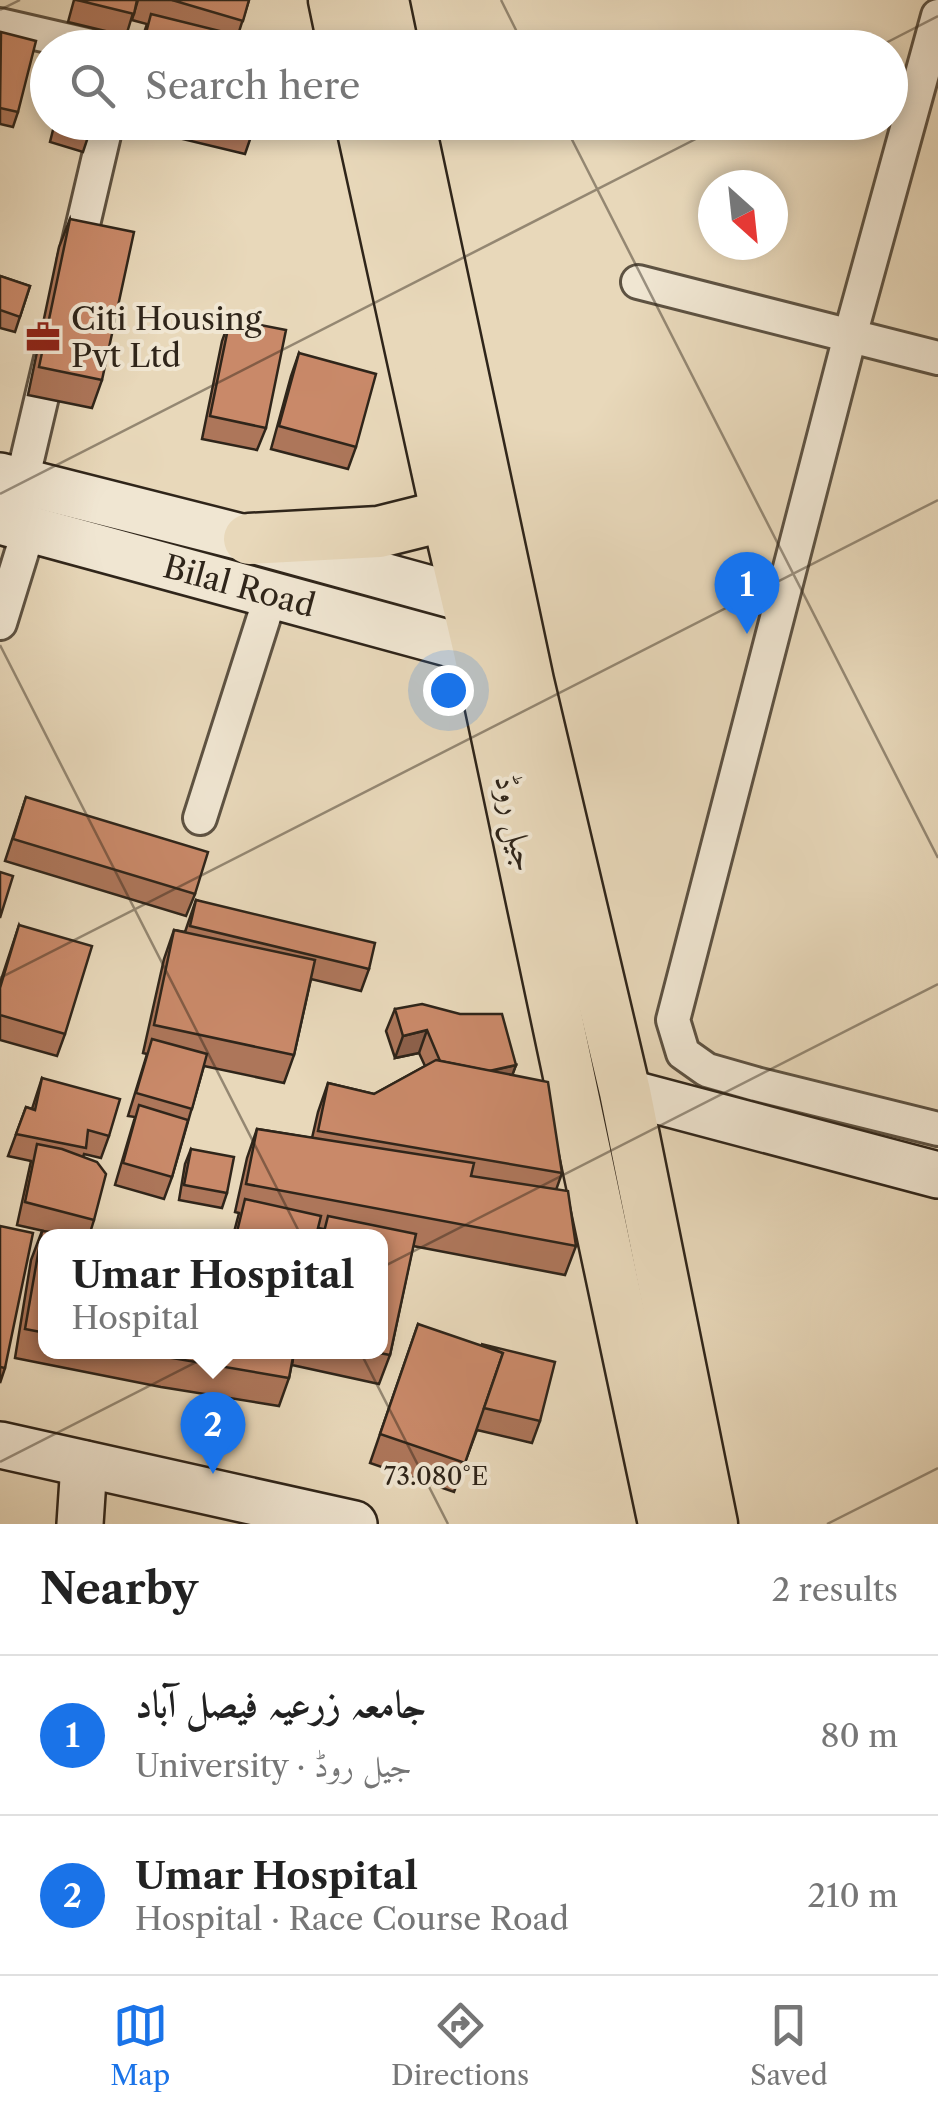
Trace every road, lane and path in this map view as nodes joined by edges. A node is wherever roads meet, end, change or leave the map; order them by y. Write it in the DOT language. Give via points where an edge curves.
graph roads {
  1 [pos="334,0"];
  2 [pos="383,0"];
  3 [pos="938,16"];
  4 [pos="0,25"];
  5 [pos="340,30"];
  6 [pos="390,30"];
  7 [pos="30,32"];
  8 [pos="908,125"];
  9 [pos="104,140"];
  10 [pos="364,140"];
  11 [pos="412,140"];
  12 [pos="904,140"];
  13 [pos="638,282"];
  14 [pos="67,292"];
  15 [pos="58,330"];
  16 [pos="850,336"];
  17 [pos="938,358"];
  18 [pos="11,478"];
  19 [pos="447,515"];
  20 [pos="14,525"];
  21 [pos="249,539"];
  22 [pos="272,595"];
  23 [pos="466,599"];
  24 [pos="0,623"];
  25 [pos="506,644"];
  26 [pos="200,818"];
  27 [pos="626,1092"];
  28 [pos="938,1128"];
  29 [pos="938,1175"];
  30 [pos="0,1445"];
  31 [pos="84,1464"];
  32 [pos="80,1524"];
  33 [pos="354,1524"];
  34 [pos="664,1524"];
  35 [pos="712,1524"];
  1 -- 5 [label="main road"];
  2 -- 6 [label="main road"];
  3 -- 8 [label="street"];
  4 -- 7 [label="street"];
  9 -- 14 [label="street"];
  10 -- 19 [label="main road, جیل روڈ"];
  11 -- 25 [label="main road, جیل روڈ"];
  12 -- 16 [label="street"];
  13 -- 16 [label="street"];
  15 -- 18 [label="street"];
  16 -- 17 [label="street"];
  16 -- 28 [label="street" via="673,1020 683,1053 708,1070"];
  18 -- 21 [label="main road, Bilal Road"];
  19 -- 21 [label="main road" via="379,532"];
  19 -- 23 [label="main road, جیل روڈ"];
  20 -- 22 [label="main road, Bilal Road"];
  20 -- 24 [label="street"];
  21 -- 23 [label="main road, Bilal Road"];
  22 -- 25 [label="main road, Bilal Road"];
  22 -- 26 [label="street"];
  23 -- 25 [label="main road, جیل روڈ"];
  25 -- 27 [label="main road, جیل روڈ"];
  25 -- 34 [label="main road, جیل روڈ"];
  27 -- 29 [label="main road"];
  27 -- 35 [label="main road, جیل روڈ"];
  30 -- 31 [label="main road"];
  31 -- 32 [label="main road"];
  31 -- 33 [label="main road"];
}
